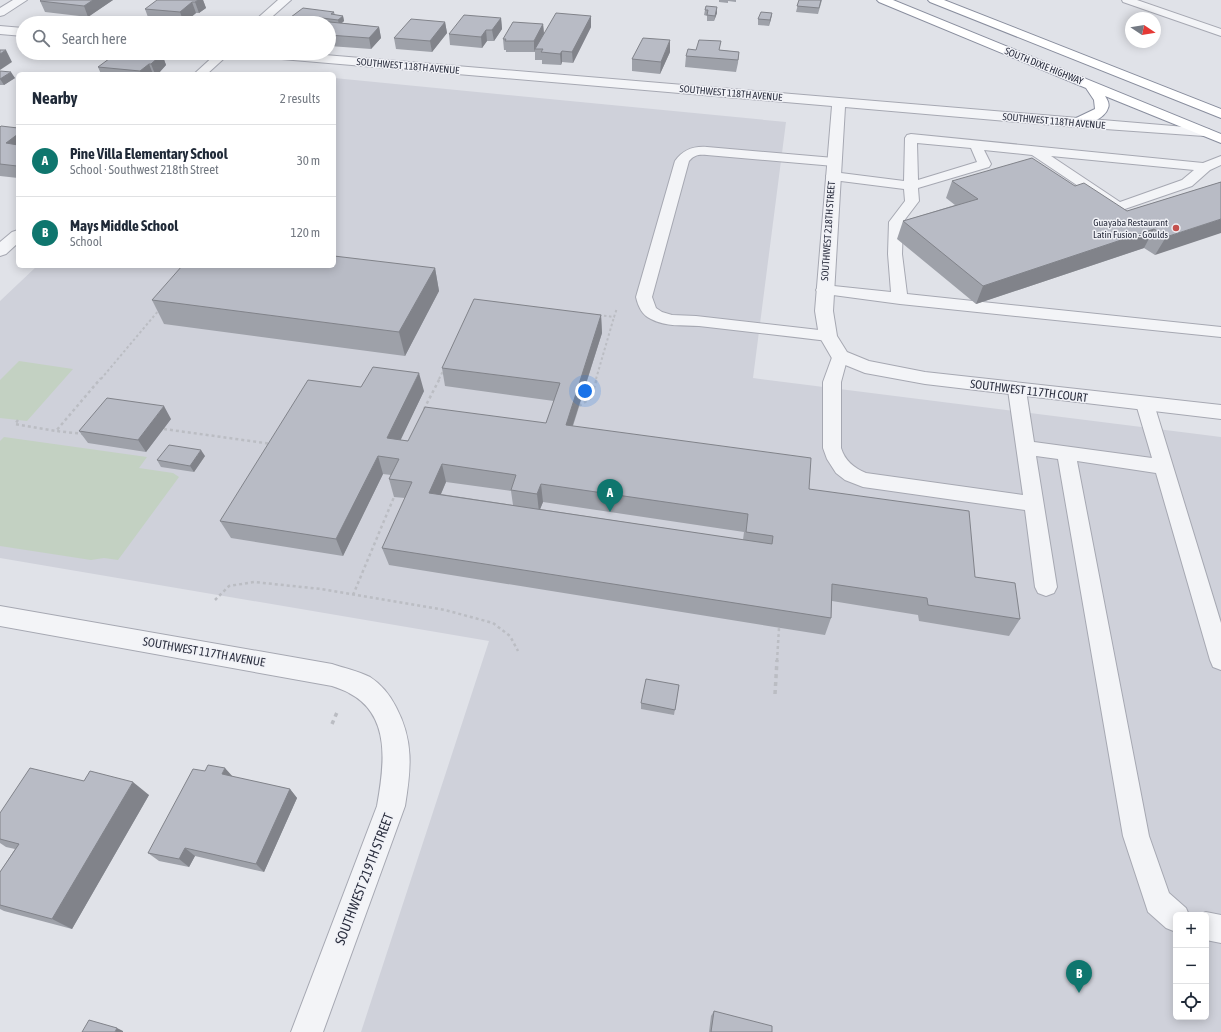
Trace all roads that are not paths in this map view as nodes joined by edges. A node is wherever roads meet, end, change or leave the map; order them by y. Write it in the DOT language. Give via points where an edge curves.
graph roads {
  1 [pos="21,0"];
  2 [pos="285,0"];
  3 [pos="883,0"];
  4 [pos="910,0"];
  5 [pos="934,0"];
  6 [pos="1127,0"];
  7 [pos="0,13"];
  8 [pos="266,16"];
  9 [pos="0,30"];
  10 [pos="16,31"];
  11 [pos="1221,33"];
  12 [pos="1071,55"];
  13 [pos="216,60"];
  14 [pos="336,60"];
  15 [pos="202,72"];
  16 [pos="1090,85"];
  17 [pos="839,103"];
  18 [pos="1221,114"];
  19 [pos="1077,123"];
  20 [pos="1204,132"];
  21 [pos="1221,139"];
  22 [pos="976,145"];
  23 [pos="1035,152"];
  24 [pos="1221,160"];
  25 [pos="1205,167"];
  26 [pos="833,169"];
  27 [pos="911,186"];
  28 [pos="16,237"];
  29 [pos="0,251"];
  30 [pos="824,290"];
  31 [pos="900,299"];
  32 [pos="1221,332"];
  33 [pos="828,336"];
  34 [pos="840,356"];
  35 [pos="1017,390"];
  36 [pos="1145,404"];
  37 [pos="1221,412"];
  38 [pos="1026,448"];
  39 [pos="1066,453"];
  40 [pos="1164,467"];
  41 [pos="1034,504"];
  42 [pos="1046,588"];
  43 [pos="0,616"];
  44 [pos="1221,660"];
  45 [pos="390,721"];
  46 [pos="1173,915"];
  47 [pos="1209,927"];
  48 [pos="1221,929"];
  49 [pos="307,1032"];
  1 -- 7 [label="street"];
  2 -- 8 [label="street"];
  3 -- 16 [label="highway, SOUTH DIXIE HIGHWAY"];
  4 -- 12 [label="highway" via="1014,43"];
  5 -- 12 [label="highway, SOUTH DIXIE HIGHWAY"];
  6 -- 11 [label="lane"];
  9 -- 10 [label="street"];
  12 -- 18 [label="highway, SOUTH DIXIE HIGHWAY"];
  13 -- 15 [label="street"];
  14 -- 17 [label="street, SOUTHWEST 118TH AVENUE"];
  16 -- 19 [label="highway" via="1103,101 1102,108 1093,117"];
  16 -- 20 [label="highway, SOUTH DIXIE HIGHWAY"];
  17 -- 19 [label="street, SOUTHWEST 118TH AVENUE"];
  17 -- 26 [label="street, SOUTHWEST 218TH STREET"];
  19 -- 20 [label="street, SOUTHWEST 118TH AVENUE"];
  20 -- 21 [label="highway, SOUTH DIXIE HIGHWAY"];
  22 -- 23 [label="lane"];
  22 -- 27 [label="lane" via="984,164"];
  22 -- 27 [label="lane" via="911,138"];
  23 -- 25 [label="lane"];
  23 -- 25 [label="lane" via="1119,207 1187,183"];
  24 -- 25 [label="lane"];
  26 -- 27 [label="lane"];
  26 -- 30 [label="street, SOUTHWEST 218TH STREET"];
  26 -- 33 [label="lane" via="710,151 694,151 687,154 682,161 644,297 647,309 665,319"];
  27 -- 31 [label="lane" via="912,201 896,222 895,254"];
  28 -- 29 [label="street"];
  30 -- 31 [label="lane"];
  30 -- 33 [label="street, SOUTHWEST 218TH STREET"];
  31 -- 32 [label="lane"];
  33 -- 34 [label="street, SOUTHWEST 218TH STREET"];
  34 -- 35 [label="street, SOUTHWEST 117TH COURT" via="865,367 887,372"];
  34 -- 41 [label="lane" via="832,382 832,448 834,457 845,471 874,482"];
  35 -- 36 [label="street, SOUTHWEST 117TH COURT"];
  35 -- 38 [label="lane"];
  36 -- 37 [label="street, SOUTHWEST 117TH COURT"];
  36 -- 40 [label="lane"];
  38 -- 39 [label="lane"];
  38 -- 41 [label="lane"];
  39 -- 40 [label="lane"];
  39 -- 46 [label="lane" via="1136,836 1158,902"];
  40 -- 44 [label="lane"];
  41 -- 42 [label="lane"];
  43 -- 45 [label="street, SOUTHWEST 117TH AVENUE" via="332,675 356,683 375,697"];
  45 -- 49 [label="street, SOUTHWEST 219TH STREET" via="397,744 397,771 392,806"];
  47 -- 48 [label="lane"];
}
